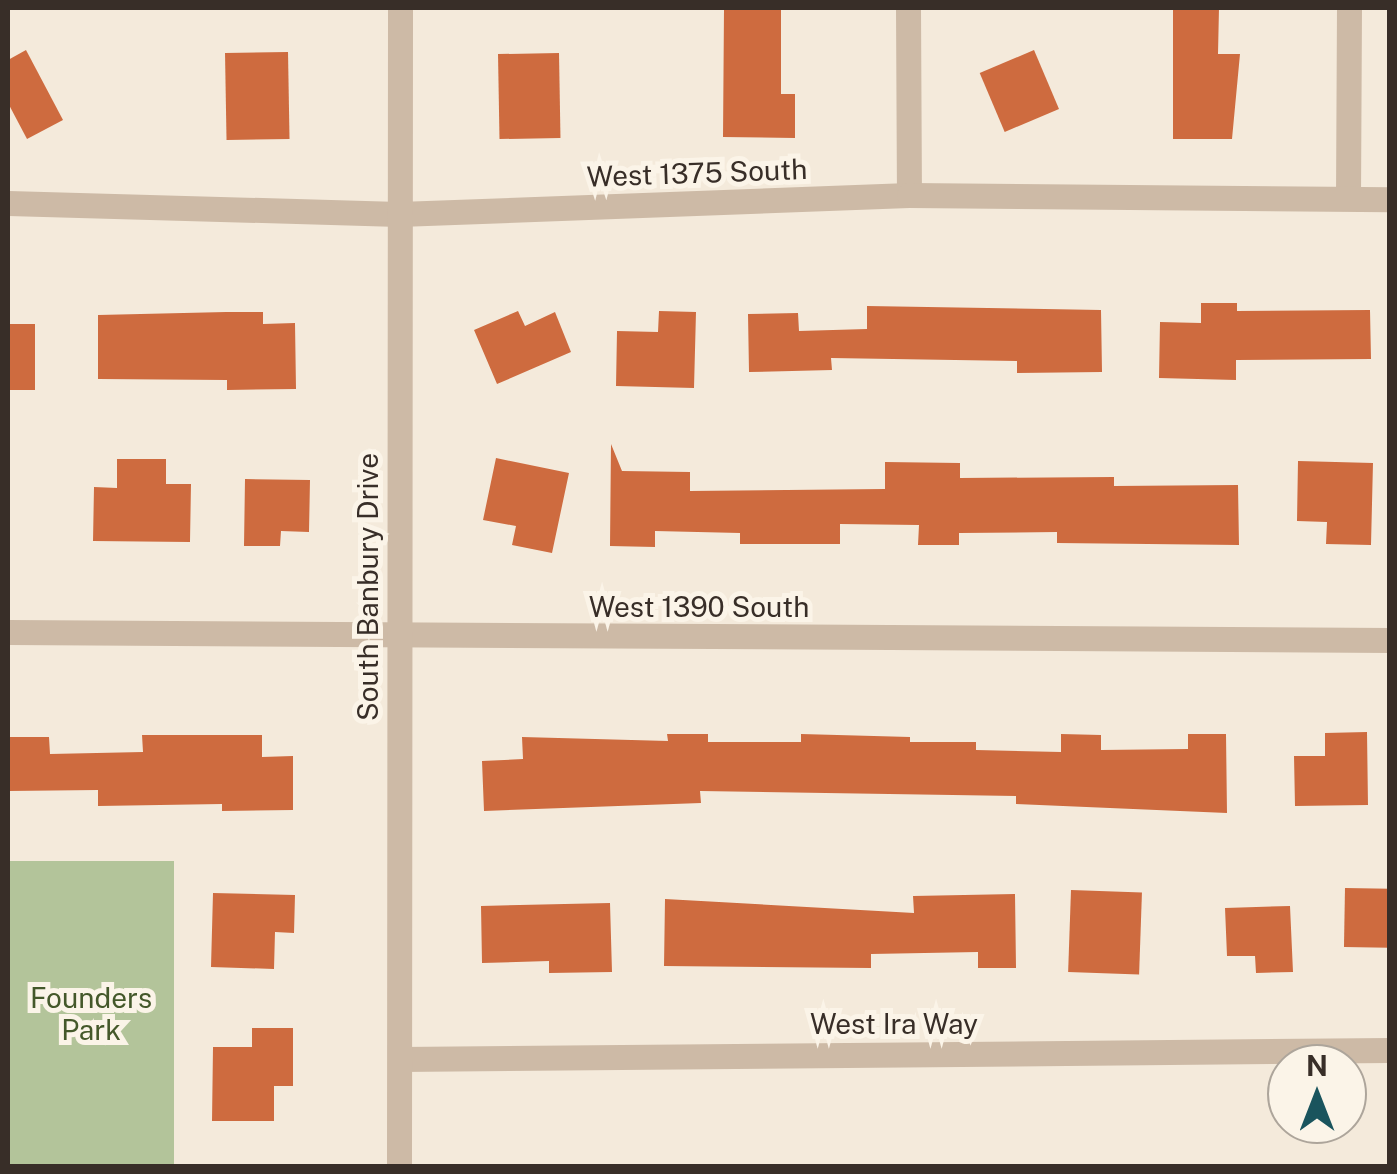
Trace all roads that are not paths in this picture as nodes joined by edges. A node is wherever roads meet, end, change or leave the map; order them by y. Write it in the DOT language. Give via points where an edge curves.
graph roads {
  1 [pos="400,8"];
  2 [pos="908,8"];
  3 [pos="1349,8"];
  4 [pos="908,195"];
  5 [pos="1348,198"];
  6 [pos="1390,199"];
  7 [pos="8,203"];
  8 [pos="399,214"];
  9 [pos="8,632"];
  10 [pos="397,637"];
  11 [pos="1390,640"];
  12 [pos="1390,1050"];
  13 [pos="400,1059"];
  14 [pos="399,1166"];
  1 -- 8 [label="street, South Banbury Drive"];
  2 -- 4 [label="street"];
  3 -- 5 [label="street"];
  4 -- 5 [label="street, West 1375 South"];
  4 -- 8 [label="street, West 1375 South"];
  5 -- 6 [label="street, West 1375 South"];
  7 -- 8 [label="street, West 1375 South"];
  8 -- 10 [label="street, South Banbury Drive"];
  9 -- 10 [label="street, West 1390 South"];
  10 -- 11 [label="street, West 1390 South"];
  10 -- 13 [label="street, South Banbury Drive"];
  12 -- 13 [label="street, West Ira Way"];
  13 -- 14 [label="street, South Banbury Drive"];
}
